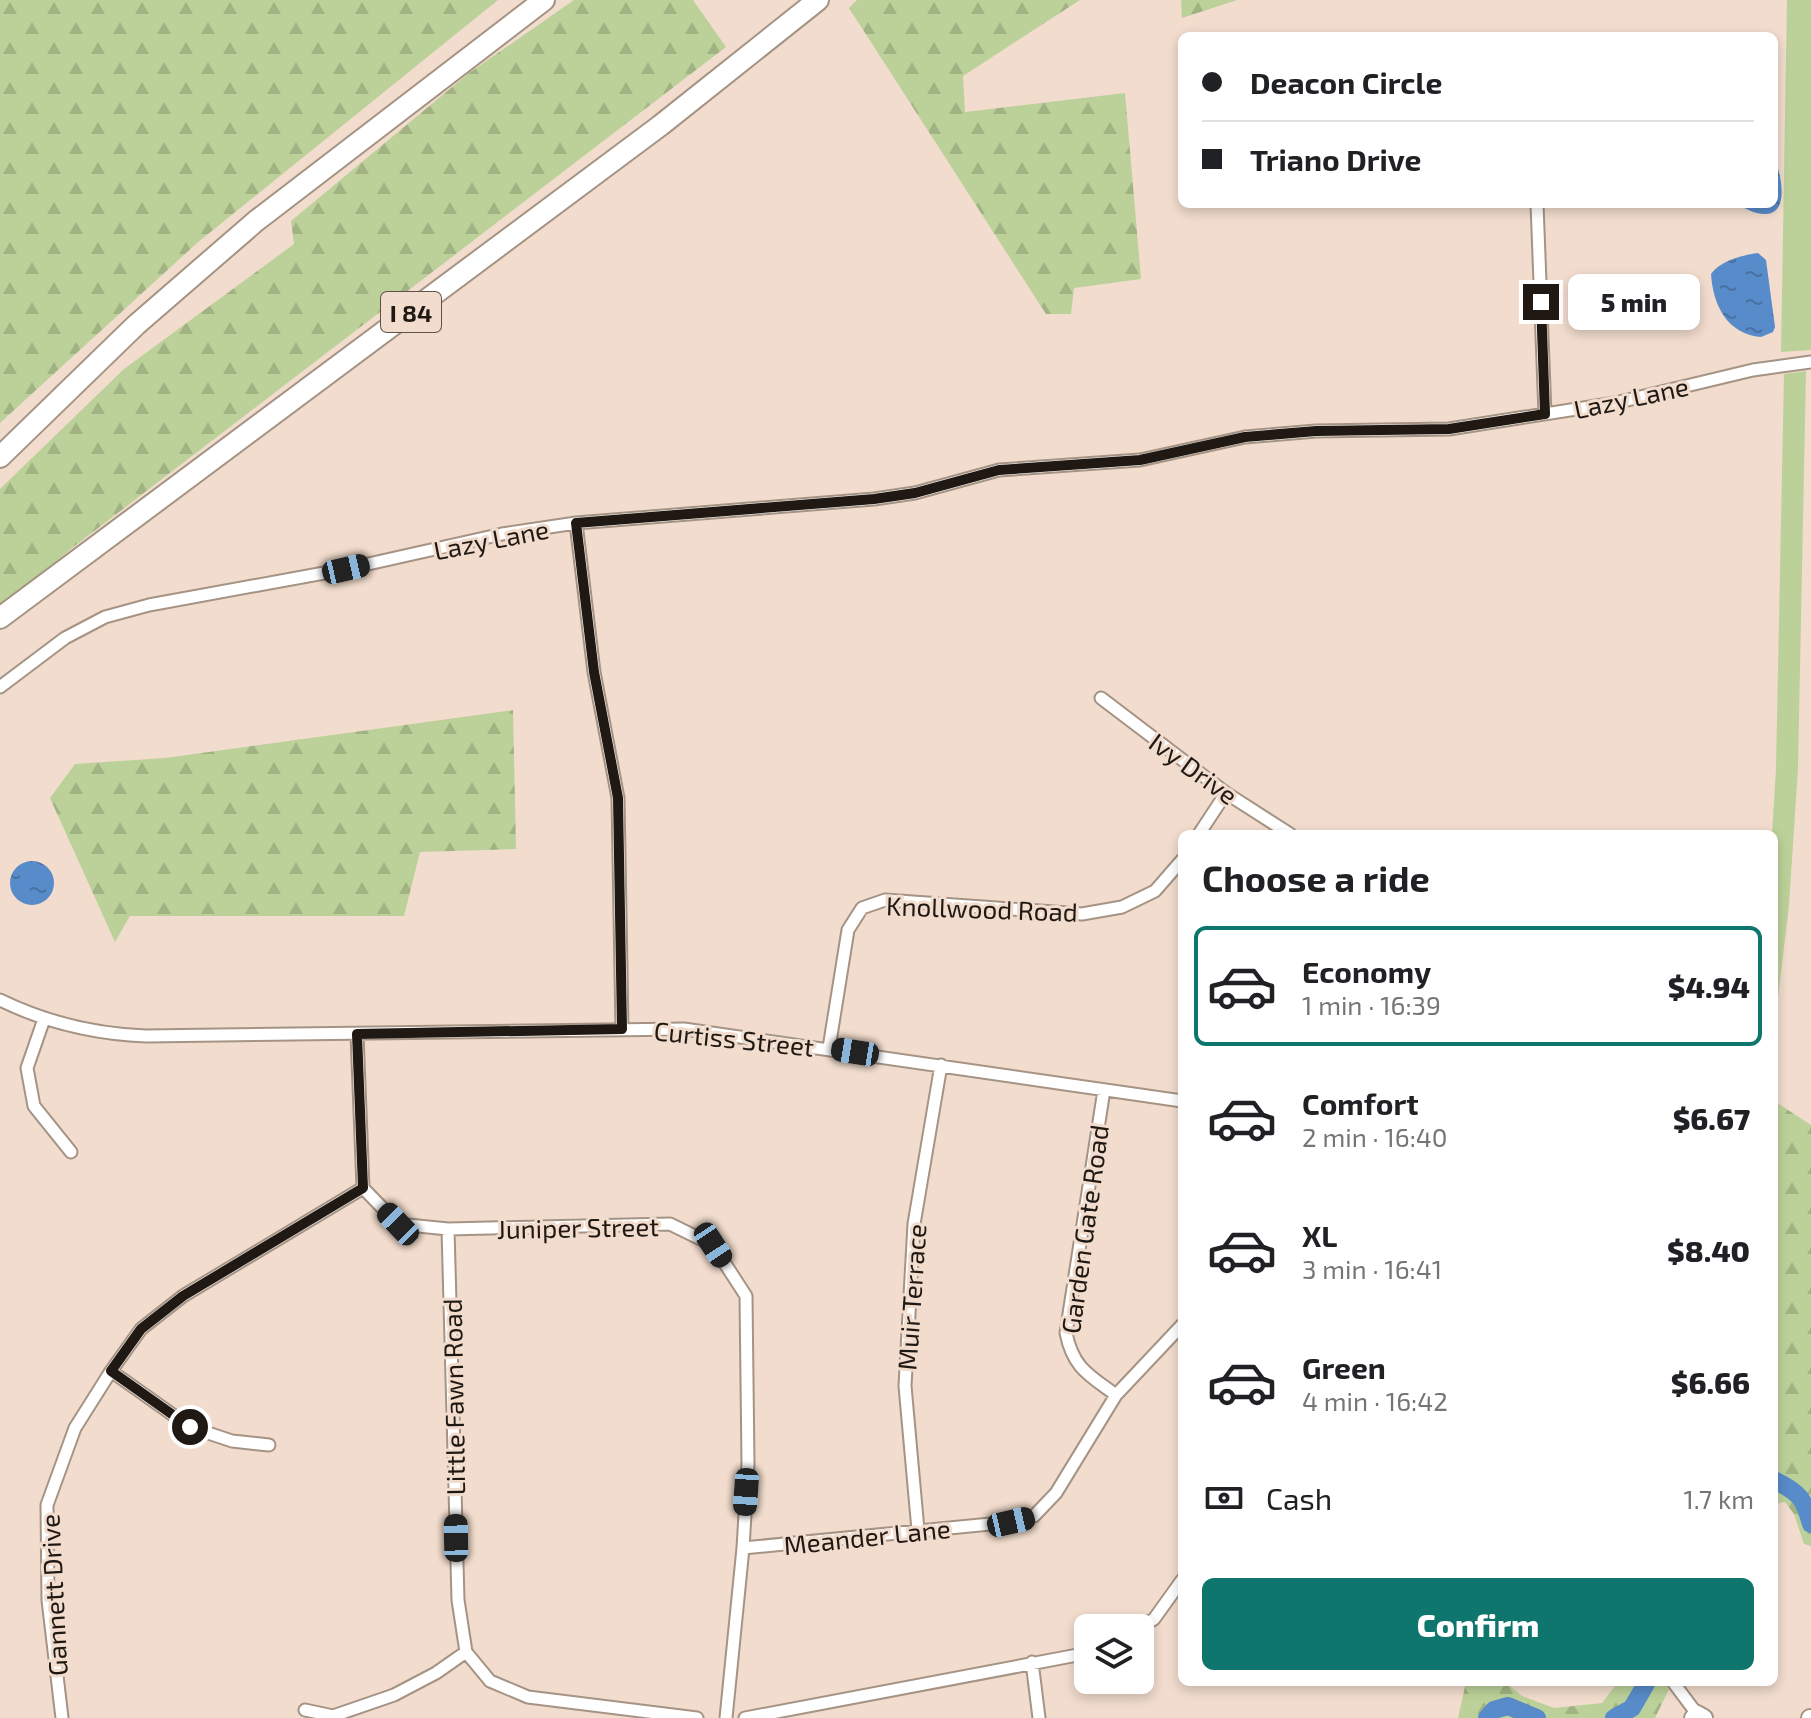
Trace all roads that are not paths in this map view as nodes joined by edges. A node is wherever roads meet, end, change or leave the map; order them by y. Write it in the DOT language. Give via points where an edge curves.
graph roads {
  1 [pos="544,0"];
  2 [pos="818,0"];
  3 [pos="1537,208"];
  4 [pos="1811,362"];
  5 [pos="1545,414"];
  6 [pos="0,457"];
  7 [pos="576,523"];
  8 [pos="0,618"];
  9 [pos="0,687"];
  10 [pos="1101,698"];
  11 [pos="1226,793"];
  12 [pos="1202,830"];
  13 [pos="1284,830"];
  14 [pos="1178,865"];
  15 [pos="0,1000"];
  16 [pos="44,1019"];
  17 [pos="622,1029"];
  18 [pos="357,1034"];
  19 [pos="829,1048"];
  20 [pos="941,1065"];
  21 [pos="1104,1090"];
  22 [pos="1178,1100"];
  23 [pos="71,1152"];
  24 [pos="363,1188"];
  25 [pos="448,1229"];
  26 [pos="1178,1329"];
  27 [pos="111,1371"];
  28 [pos="1116,1395"];
  29 [pos="269,1445"];
  30 [pos="918,1530"];
  31 [pos="743,1548"];
  32 [pos="1178,1586"];
  33 [pos="1154,1619"];
  34 [pos="466,1652"];
  35 [pos="1074,1655"];
  36 [pos="1032,1662"];
  37 [pos="1676,1686"];
  38 [pos="305,1710"];
  39 [pos="1698,1717"];
  40 [pos="62,1718"];
  41 [pos="697,1718"];
  42 [pos="726,1718"];
  43 [pos="745,1718"];
  44 [pos="1039,1718"];
  1 -- 6 [label="highway" via="256,221 136,325"];
  2 -- 8 [label="highway, I 84" via="661,125"];
  3 -- 5 [label="street"];
  4 -- 5 [label="street, Lazy Lane"];
  5 -- 7 [label="street, Lazy Lane" via="1449,429 1245,437 1140,460 999,470 874,499"];
  7 -- 9 [label="street, Lazy Lane" via="105,617 65,638"];
  7 -- 17 [label="street" via="594,672 618,798"];
  10 -- 11 [label="street, Ivy Drive"];
  11 -- 12 [label="street"];
  11 -- 13 [label="street, Ivy Drive"];
  14 -- 19 [label="street, Knollwood Road" via="1155,891 1122,907 1082,914 885,900 862,908 848,930"];
  15 -- 16 [label="street, Curtiss Street"];
  16 -- 18 [label="street, Curtiss Street" via="136,1035"];
  16 -- 23 [label="street" via="27,1068 34,1106"];
  17 -- 18 [label="street, Curtiss Street"];
  17 -- 19 [label="street, Curtiss Street" via="684,1029"];
  18 -- 24 [label="street"];
  19 -- 20 [label="street, Curtiss Street"];
  20 -- 21 [label="street, Curtiss Street"];
  20 -- 30 [label="street, Muir Terrace" via="914,1224 905,1386"];
  21 -- 22 [label="street, Curtiss Street"];
  21 -- 28 [label="street, Garden Gate Road" via="1066,1333 1081,1369"];
  24 -- 25 [label="street, Juniper Street" via="398,1224"];
  24 -- 27 [label="street, Gannett Drive" via="183,1296 141,1329"];
  25 -- 31 [label="street, Juniper Street" via="670,1224 713,1245 746,1296"];
  25 -- 34 [label="street, Little Fawn Road" via="458,1600"];
  26 -- 28 [label="street, Meander Lane"];
  27 -- 29 [label="street" via="190,1427 232,1441"];
  27 -- 40 [label="street, Gannett Drive" via="75,1428 47,1505 48,1600"];
  28 -- 30 [label="street, Meander Lane" via="1056,1493 1034,1516"];
  30 -- 31 [label="street, Meander Lane"];
  31 -- 42 [label="street, Juniper Street"];
  32 -- 33 [label="street"];
  34 -- 38 [label="street" via="382,1699 333,1716"];
  34 -- 41 [label="street" via="490,1681 528,1697"];
  35 -- 36 [label="street"];
  36 -- 43 [label="street"];
  36 -- 44 [label="street"];
  37 -- 39 [label="street"];
}
